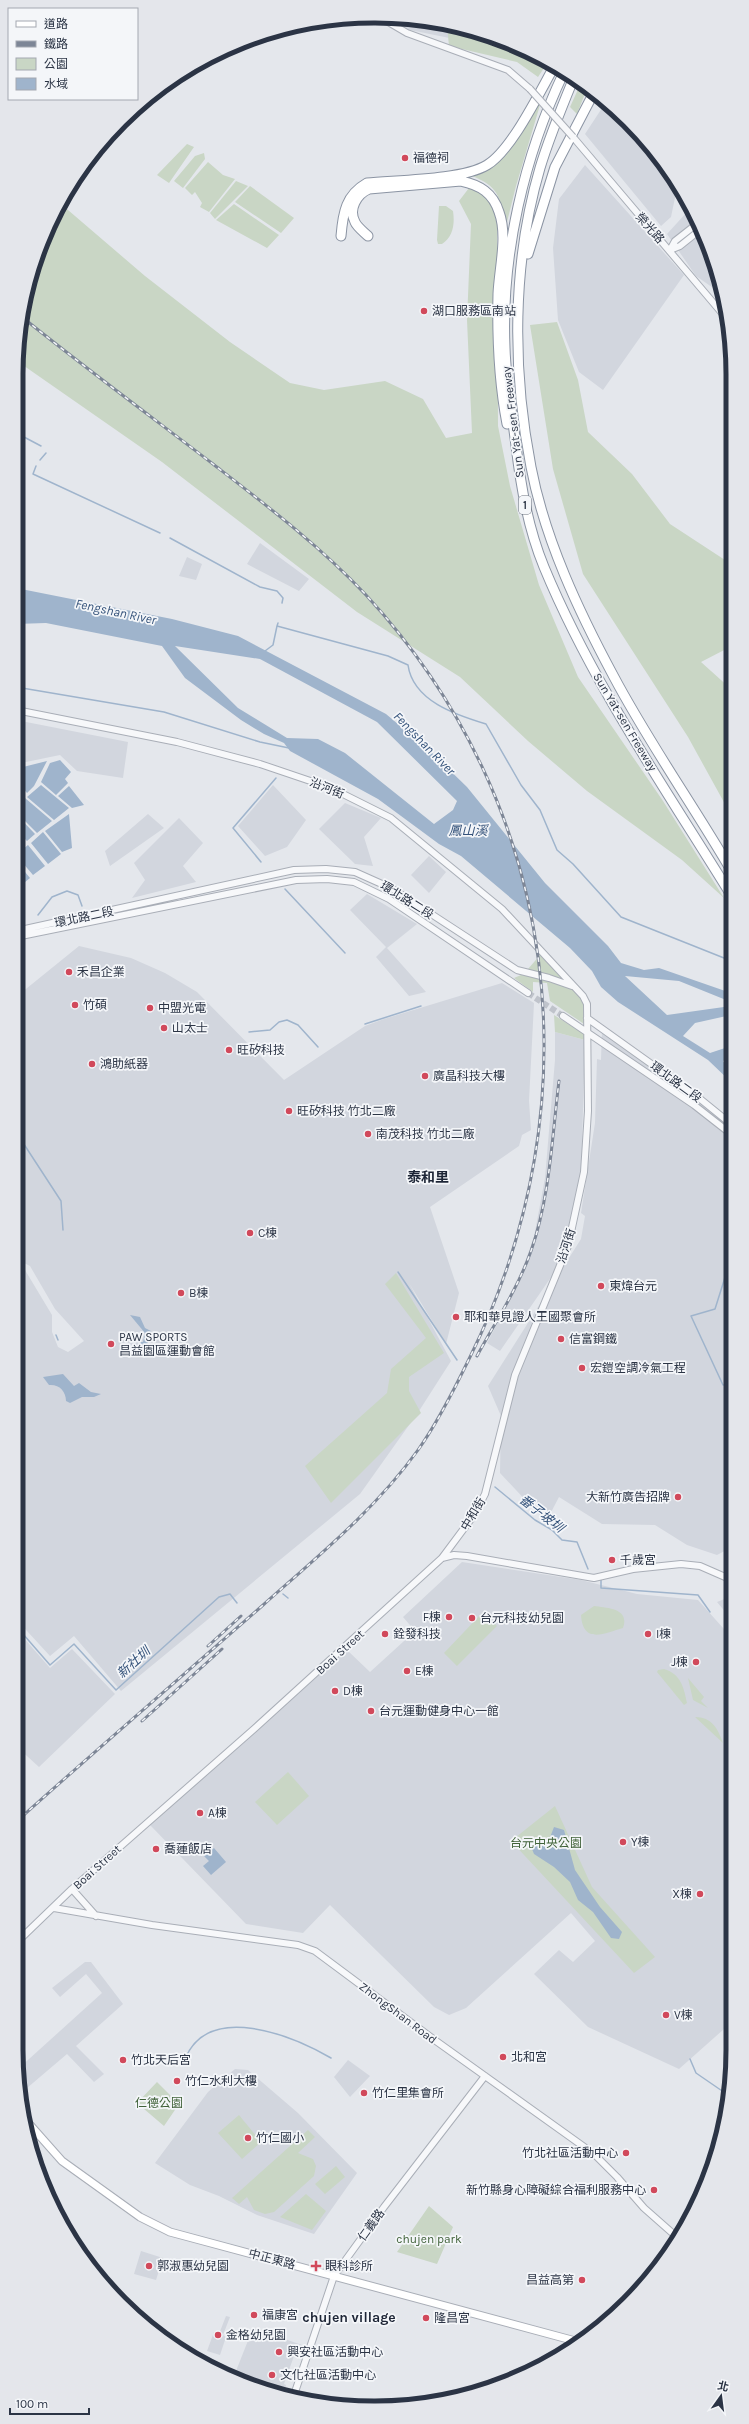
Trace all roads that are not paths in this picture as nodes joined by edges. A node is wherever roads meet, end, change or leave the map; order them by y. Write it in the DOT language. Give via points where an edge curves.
graph roads {
  1 [pos="391,24"];
  2 [pos="552,71"];
  3 [pos="562,77"];
  4 [pos="572,83"];
  5 [pos="590,100"];
  6 [pos="693,227"];
  7 [pos="696,233"];
  8 [pos="341,236"];
  9 [pos="368,236"];
  10 [pos="670,250"];
  11 [pos="520,282"];
  12 [pos="720,310"];
  13 [pos="522,493"];
  14 [pos="23,711"];
  15 [pos="726,862"];
  16 [pos="726,887"];
  17 [pos="23,929"];
  18 [pos="23,936"];
  19 [pos="576,988"];
  20 [pos="528,993"];
  21 [pos="563,1016"];
  22 [pos="587,1018"];
  23 [pos="587,1032"];
  24 [pos="726,1120"];
  25 [pos="726,1130"];
  26 [pos="494,1465"];
  27 [pos="442,1558"];
  28 [pos="726,1577"];
  29 [pos="72,1890"];
  30 [pos="54,1908"];
  31 [pos="96,1916"];
  32 [pos="23,1937"];
  33 [pos="485,2076"];
  34 [pos="32,2128"];
  35 [pos="674,2234"];
  36 [pos="334,2276"];
  37 [pos="572,2340"];
  38 [pos="295,2392"];
  1 -- 10 [label="street, 榮光路, bridge" via="407,33 508,70 530,89"];
  2 -- 8 [label="highway" via="511,140 487,165 464,173 367,183 357,189 348,200 343,214"];
  3 -- 13 [label="highway, Sun Yat-sen Freeway / 1" via="546,109 531,160 517,213 506,282 505,348"];
  4 -- 11 [label="highway, Sun Yat-sen Freeway / 1" via="540,169 528,225"];
  5 -- 11 [label="highway" via="555,167"];
  6 -- 10 [label="street" via="675,241"];
  7 -- 10 [label="street" via="680,246"];
  9 -- 13 [label="highway" via="355,223 353,214 354,202 361,192 369,189 461,181 475,184 488,193 496,204 502,231 498,293 502,398"];
  10 -- 12 [label="street, 榮光路"];
  11 -- 15 [label="highway, Sun Yat-sen Freeway / 1" via="518,341 522,407 531,469 558,559 614,678"];
  13 -- 16 [label="highway, Sun Yat-sen Freeway / 1" via="543,565 576,636 613,704"];
  14 -- 19 [label="street, 沿河街" via="177,742 260,764 331,788 390,818 410,832 502,909"];
  17 -- 19 [label="street, 環北路二段" via="294,870 326,869 355,872 393,889 516,970"];
  18 -- 20 [label="street, 環北路二段" via="296,880 327,879 354,882 389,899"];
  19 -- 22 [label="street" via="587,1004"];
  21 -- 23 [label="street, 環北路二段"];
  22 -- 23 [label="street, 沿河街"];
  22 -- 24 [label="street, 環北路二段"];
  23 -- 25 [label="street, 環北路二段"];
  23 -- 26 [label="street, 沿河街" via="588,1111 584,1172 573,1226 568,1246 515,1375"];
  26 -- 27 [label="street, 中和街" via="485,1494 474,1515"];
  27 -- 28 [label="street" via="454,1555 467,1556 594,1578 633,1569 694,1565"];
  27 -- 29 [label="street, Boai Street"];
  29 -- 30 [label="street, Boai Street"];
  29 -- 31 [label="street"];
  30 -- 31 [label="street, ZhongShan Road"];
  30 -- 32 [label="street, Boai Street"];
  31 -- 33 [label="street, ZhongShan Road" via="298,1945 315,1951"];
  33 -- 35 [label="street, ZhongShan Road" via="594,2154 644,2208"];
  33 -- 36 [label="street, 仁義路"];
  34 -- 36 [label="main road, 中正東路" via="62,2161 154,2225 170,2232"];
  36 -- 37 [label="main road, 中正東路"];
  36 -- 38 [label="street, 仁義路"];
}
